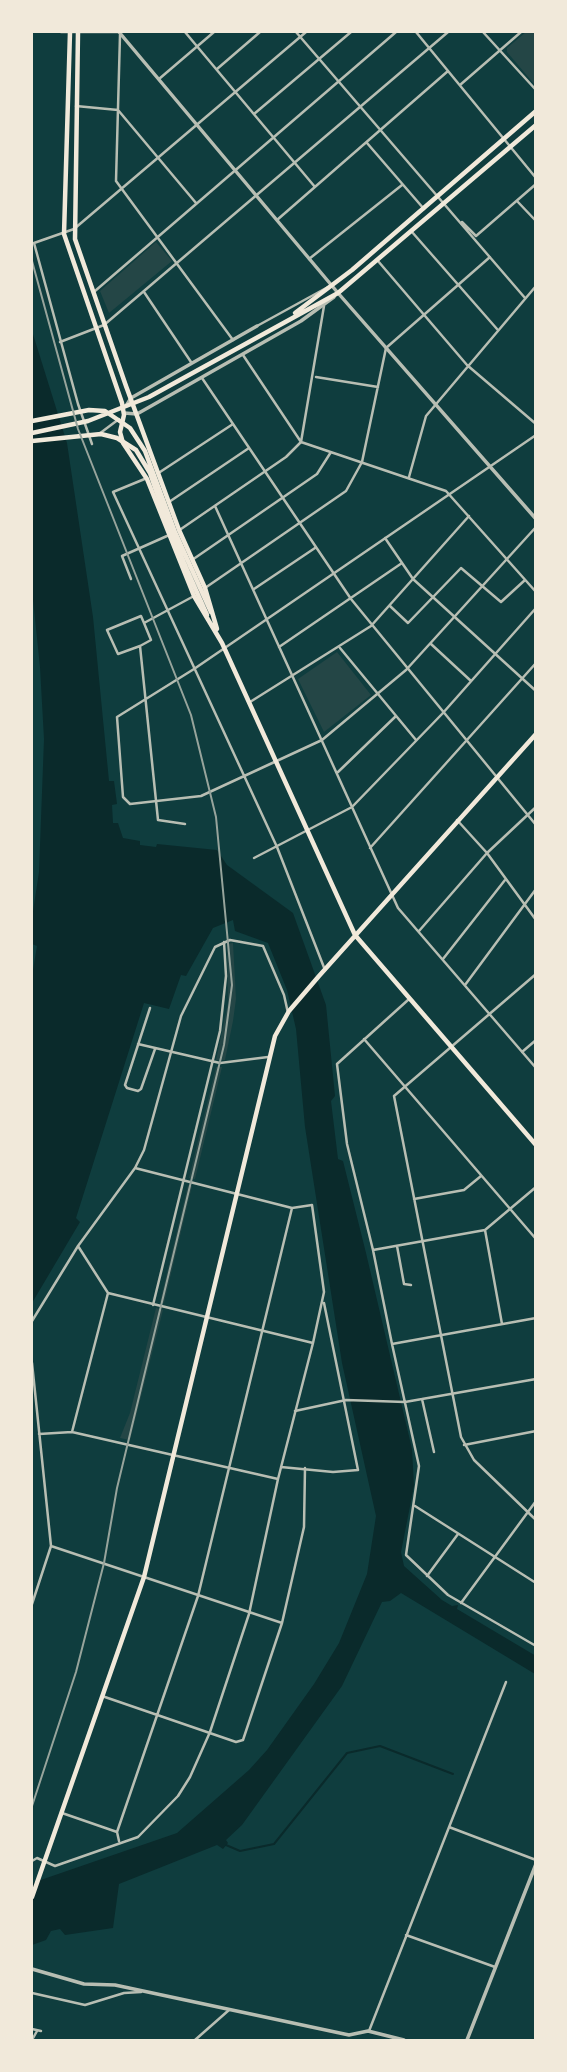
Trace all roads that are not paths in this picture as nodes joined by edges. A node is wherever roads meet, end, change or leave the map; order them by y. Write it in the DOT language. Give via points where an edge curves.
graph roads {
  1 [pos="61,32"];
  2 [pos="70,32"];
  3 [pos="78,32"];
  4 [pos="120,32"];
  5 [pos="185,32"];
  6 [pos="214,32"];
  7 [pos="260,32"];
  8 [pos="296,32"];
  9 [pos="306,32"];
  10 [pos="351,32"];
  11 [pos="396,32"];
  12 [pos="416,32"];
  13 [pos="448,32"];
  14 [pos="483,32"];
  15 [pos="521,32"];
  16 [pos="300,36"];
  17 [pos="198,46"];
  18 [pos="429,48"];
  19 [pos="500,51"];
  20 [pos="319,58"];
  21 [pos="217,69"];
  22 [pos="448,71"];
  23 [pos="159,79"];
  24 [pos="339,81"];
  25 [pos="460,85"];
  26 [pos="536,90"];
  27 [pos="236,93"];
  28 [pos="76,106"];
  29 [pos="360,106"];
  30 [pos="118,110"];
  31 [pos="536,111"];
  32 [pos="254,114"];
  33 [pos="198,124"];
  34 [pos="536,125"];
  35 [pos="381,130"];
  36 [pos="273,137"];
  37 [pos="504,140"];
  38 [pos="366,142"];
  39 [pos="510,147"];
  40 [pos="159,157"];
  41 [pos="294,162"];
  42 [pos="235,170"];
  43 [pos="536,178"];
  44 [pos="536,184"];
  45 [pos="402,185"];
  46 [pos="315,187"];
  47 [pos="121,189"];
  48 [pos="256,195"];
  49 [pos="439,196"];
  50 [pos="517,201"];
  51 [pos="196,203"];
  52 [pos="445,204"];
  53 [pos="424,209"];
  54 [pos="277,220"];
  55 [pos="459,221"];
  56 [pos="536,222"];
  57 [pos="74,229"];
  58 [pos="412,232"];
  59 [pos="64,234"];
  60 [pos="158,237"];
  61 [pos="490,257"];
  62 [pos="309,259"];
  63 [pos="378,261"];
  64 [pos="178,263"];
  65 [pos="458,285"];
  66 [pos="331,286"];
  67 [pos="536,286"];
  68 [pos="144,292"];
  69 [pos="93,293"];
  70 [pos="338,293"];
  71 [pos="525,298"];
  72 [pos="324,306"];
  73 [pos="424,315"];
  74 [pos="285,320"];
  75 [pos="104,325"];
  76 [pos="257,326"];
  77 [pos="97,330"];
  78 [pos="498,330"];
  79 [pos="233,340"];
  80 [pos="60,342"];
  81 [pos="386,348"];
  82 [pos="243,354"];
  83 [pos="192,364"];
  84 [pos="467,365"];
  85 [pos="314,376"];
  86 [pos="202,378"];
  87 [pos="378,387"];
  88 [pos="131,398"];
  89 [pos="434,404"];
  90 [pos="137,414"];
  91 [pos="124,415"];
  92 [pos="32,421"];
  93 [pos="233,424"];
  94 [pos="536,424"];
  95 [pos="110,427"];
  96 [pos="120,432"];
  97 [pos="32,433"];
  98 [pos="536,435"];
  99 [pos="90,438"];
  100 [pos="32,441"];
  101 [pos="300,442"];
  102 [pos="92,444"];
  103 [pos="249,448"];
  104 [pos="331,452"];
  105 [pos="362,462"];
  106 [pos="489,467"];
  107 [pos="265,471"];
  108 [pos="159,473"];
  109 [pos="408,478"];
  110 [pos="147,479"];
  111 [pos="155,482"];
  112 [pos="450,494"];
  113 [pos="282,497"];
  114 [pos="169,502"];
  115 [pos="215,506"];
  116 [pos="468,516"];
  117 [pos="536,519"];
  118 [pos="299,523"];
  119 [pos="536,527"];
  120 [pos="179,530"];
  121 [pos="228,535"];
  122 [pos="167,536"];
  123 [pos="385,538"];
  124 [pos="139,548"];
  125 [pos="315,548"];
  126 [pos="192,559"];
  127 [pos="506,559"];
  128 [pos="241,563"];
  129 [pos="402,563"];
  130 [pos="333,573"];
  131 [pos="131,579"];
  132 [pos="413,579"];
  133 [pos="525,580"];
  134 [pos="482,586"];
  135 [pos="205,588"];
  136 [pos="253,589"];
  137 [pos="536,592"];
  138 [pos="194,596"];
  139 [pos="434,597"];
  140 [pos="351,599"];
  141 [pos="389,606"];
  142 [pos="536,608"];
  143 [pos="168,611"];
  144 [pos="455,617"];
  145 [pos="211,618"];
  146 [pos="266,619"];
  147 [pos="144,623"];
  148 [pos="371,626"];
  149 [pos="431,644"];
  150 [pos="223,645"];
  151 [pos="140,646"];
  152 [pos="279,647"];
  153 [pos="339,647"];
  154 [pos="495,654"];
  155 [pos="536,663"];
  156 [pos="194,669"];
  157 [pos="406,670"];
  158 [pos="292,676"];
  159 [pos="521,679"];
  160 [pos="471,681"];
  161 [pos="536,691"];
  162 [pos="377,695"];
  163 [pos="147,697"];
  164 [pos="250,702"];
  165 [pos="442,714"];
  166 [pos="396,716"];
  167 [pos="536,734"];
  168 [pos="321,740"];
  169 [pos="416,740"];
  170 [pos="466,741"];
  171 [pos="276,762"];
  172 [pos="337,773"];
  173 [pos="245,776"];
  174 [pos="496,778"];
  175 [pos="157,801"];
  176 [pos="352,807"];
  177 [pos="536,807"];
  178 [pos="526,813"];
  179 [pos="457,820"];
  180 [pos="185,824"];
  181 [pos="536,825"];
  182 [pos="307,831"];
  183 [pos="277,846"];
  184 [pos="370,848"];
  185 [pos="486,853"];
  186 [pos="254,858"];
  187 [pos="505,880"];
  188 [pos="536,889"];
  189 [pos="392,895"];
  190 [pos="522,905"];
  191 [pos="536,920"];
  192 [pos="419,931"];
  193 [pos="355,935"];
  194 [pos="224,942"];
  195 [pos="443,959"];
  196 [pos="325,970"];
  197 [pos="536,974"];
  198 [pos="464,985"];
  199 [pos="408,1000"];
  200 [pos="150,1008"];
  201 [pos="288,1012"];
  202 [pos="490,1015"];
  203 [pos="364,1039"];
  204 [pos="536,1040"];
  205 [pos="138,1044"];
  206 [pos="451,1048"];
  207 [pos="155,1049"];
  208 [pos="172,1052"];
  209 [pos="522,1052"];
  210 [pos="268,1057"];
  211 [pos="213,1061"];
  212 [pos="536,1068"];
  213 [pos="405,1087"];
  214 [pos="536,1145"];
  215 [pos="135,1168"];
  216 [pos="481,1176"];
  217 [pos="183,1181"];
  218 [pos="536,1187"];
  219 [pos="236,1193"];
  220 [pos="414,1199"];
  221 [pos="292,1208"];
  222 [pos="510,1209"];
  223 [pos="485,1230"];
  224 [pos="536,1239"];
  225 [pos="422,1242"];
  226 [pos="78,1246"];
  227 [pos="397,1246"];
  228 [pos="373,1250"];
  229 [pos="411,1286"];
  230 [pos="108,1293"];
  231 [pos="323,1301"];
  232 [pos="153,1305"];
  233 [pos="205,1317"];
  234 [pos="536,1318"];
  235 [pos="32,1321"];
  236 [pos="503,1324"];
  237 [pos="262,1330"];
  238 [pos="441,1337"];
  239 [pos="313,1343"];
  240 [pos="393,1344"];
  241 [pos="32,1363"];
  242 [pos="536,1379"];
  243 [pos="453,1395"];
  244 [pos="422,1399"];
  245 [pos="347,1400"];
  246 [pos="404,1402"];
  247 [pos="295,1411"];
  248 [pos="536,1431"];
  249 [pos="72,1432"];
  250 [pos="39,1434"];
  251 [pos="464,1445"];
  252 [pos="434,1452"];
  253 [pos="173,1453"];
  254 [pos="282,1467"];
  255 [pos="231,1468"];
  256 [pos="305,1468"];
  257 [pos="278,1479"];
  258 [pos="536,1501"];
  259 [pos="415,1506"];
  260 [pos="528,1516"];
  261 [pos="536,1520"];
  262 [pos="458,1534"];
  263 [pos="51,1546"];
  264 [pos="496,1558"];
  265 [pos="427,1576"];
  266 [pos="144,1577"];
  267 [pos="536,1583"];
  268 [pos="198,1596"];
  269 [pos="461,1603"];
  270 [pos="32,1604"];
  271 [pos="249,1614"];
  272 [pos="282,1623"];
  273 [pos="536,1646"];
  274 [pos="506,1682"];
  275 [pos="102,1696"];
  276 [pos="158,1715"];
  277 [pos="210,1732"];
  278 [pos="62,1813"];
  279 [pos="449,1827"];
  280 [pos="117,1832"];
  281 [pos="119,1841"];
  282 [pos="32,1861"];
  283 [pos="46,1862"];
  284 [pos="536,1862"];
  285 [pos="32,1897"];
  286 [pos="406,1935"];
  287 [pos="496,1967"];
  288 [pos="32,1969"];
  289 [pos="145,1992"];
  290 [pos="32,1993"];
  291 [pos="229,2010"];
  292 [pos="32,2029"];
  293 [pos="368,2031"];
  294 [pos="32,2040"];
  295 [pos="195,2040"];
  296 [pos="404,2040"];
  297 [pos="467,2040"];
  1 -- 2 [label="street"];
  2 -- 3 [label="street"];
  2 -- 59 [label="main road"];
  3 -- 4 [label="street"];
  3 -- 28 [label="main road"];
  4 -- 23 [label="street"];
  4 -- 30 [label="street"];
  5 -- 17 [label="street"];
  6 -- 17 [label="street"];
  7 -- 21 [label="street"];
  8 -- 16 [label="street"];
  9 -- 16 [label="street"];
  10 -- 20 [label="street"];
  11 -- 24 [label="street"];
  12 -- 18 [label="street"];
  13 -- 18 [label="street"];
  14 -- 19 [label="street"];
  15 -- 19 [label="street"];
  16 -- 20 [label="street"];
  16 -- 27 [label="street"];
  17 -- 21 [label="street"];
  17 -- 23 [label="street"];
  18 -- 22 [label="street"];
  18 -- 29 [label="street"];
  19 -- 25 [label="street"];
  19 -- 26 [label="street"];
  20 -- 24 [label="street"];
  20 -- 32 [label="street"];
  21 -- 27 [label="street"];
  22 -- 25 [label="street"];
  22 -- 35 [label="street"];
  23 -- 33 [label="street"];
  24 -- 29 [label="street"];
  24 -- 36 [label="street"];
  25 -- 37 [label="street"];
  27 -- 32 [label="street"];
  27 -- 33 [label="street"];
  28 -- 30 [label="street"];
  28 -- 57 [label="main road"];
  29 -- 35 [label="street"];
  29 -- 41 [label="street"];
  30 -- 40 [label="street"];
  30 -- 47 [label="street" via="116,181"];
  31 -- 37 [label="main road"];
  32 -- 36 [label="street"];
  33 -- 40 [label="street"];
  33 -- 42 [label="street"];
  34 -- 39 [label="main road"];
  35 -- 38 [label="street"];
  35 -- 49 [label="street"];
  36 -- 41 [label="street"];
  36 -- 42 [label="street"];
  37 -- 39 [label="street"];
  37 -- 49 [label="main road"];
  38 -- 45 [label="street"];
  38 -- 46 [label="street"];
  39 -- 43 [label="street"];
  39 -- 52 [label="main road"];
  40 -- 47 [label="street"];
  40 -- 51 [label="street"];
  41 -- 46 [label="street"];
  41 -- 48 [label="street"];
  42 -- 48 [label="street"];
  42 -- 51 [label="street"];
  44 -- 50 [label="street"];
  45 -- 53 [label="street"];
  45 -- 62 [label="street"];
  46 -- 54 [label="street"];
  47 -- 57 [label="street"];
  47 -- 60 [label="street"];
  48 -- 54 [label="street"];
  48 -- 64 [label="street"];
  49 -- 52 [label="street"];
  49 -- 53 [label="main road"];
  50 -- 55 [label="street" via="476,236"];
  50 -- 56 [label="street"];
  51 -- 60 [label="street"];
  52 -- 55 [label="street"];
  52 -- 58 [label="main road"];
  53 -- 66 [label="main road"];
  54 -- 62 [label="street"];
  55 -- 61 [label="street"];
  57 -- 59 [label="street"];
  57 -- 69 [label="main road"];
  58 -- 63 [label="main road"];
  58 -- 65 [label="street"];
  59 -- 77 [label="main road"];
  59 -- 80 [label="street" via="34,243"];
  60 -- 64 [label="street"];
  60 -- 69 [label="street"];
  61 -- 65 [label="street"];
  61 -- 71 [label="street"];
  62 -- 66 [label="street"];
  63 -- 70 [label="main road"];
  63 -- 73 [label="street"];
  64 -- 68 [label="street"];
  64 -- 79 [label="street"];
  65 -- 73 [label="street"];
  65 -- 78 [label="street"];
  66 -- 70 [label="street"];
  66 -- 74 [label="main road"];
  66 -- 76 [label="street"];
  67 -- 71 [label="street"];
  68 -- 75 [label="street"];
  68 -- 83 [label="street"];
  69 -- 75 [label="main road"];
  70 -- 72 [label="street"];
  70 -- 74 [label="main road"];
  70 -- 81 [label="street"];
  71 -- 78 [label="street"];
  72 -- 82 [label="street"];
  72 -- 85 [label="street"];
  73 -- 81 [label="street"];
  73 -- 84 [label="street"];
  74 -- 97 [label="main road" via="116,412"];
  75 -- 77 [label="street"];
  75 -- 88 [label="main road"];
  76 -- 79 [label="street"];
  77 -- 80 [label="street"];
  77 -- 91 [label="main road"];
  78 -- 84 [label="street"];
  79 -- 83 [label="street"];
  80 -- 99 [label="street"];
  81 -- 87 [label="street"];
  81 -- 89 [label="street"];
  82 -- 86 [label="street"];
  82 -- 101 [label="street"];
  83 -- 88 [label="street"];
  84 -- 89 [label="street"];
  84 -- 94 [label="street"];
  85 -- 87 [label="street"];
  85 -- 101 [label="street"];
  86 -- 90 [label="street"];
  86 -- 93 [label="street"];
  87 -- 105 [label="street"];
  88 -- 90 [label="main road"];
  88 -- 91 [label="street"];
  89 -- 106 [label="street"];
  89 -- 109 [label="street" via="426,416"];
  90 -- 91 [label="street"];
  90 -- 108 [label="main road"];
  91 -- 95 [label="street"];
  91 -- 96 [label="main road"];
  92 -- 111 [label="main road" via="89,410 114,415 140,441"];
  93 -- 103 [label="street"];
  93 -- 108 [label="street"];
  95 -- 96 [label="street"];
  95 -- 99 [label="street"];
  96 -- 110 [label="main road"];
  98 -- 106 [label="street"];
  99 -- 102 [label="street"];
  100 -- 111 [label="main road" via="101,434 117,438 135,450"];
  101 -- 104 [label="street"];
  101 -- 107 [label="street"];
  103 -- 107 [label="street"];
  103 -- 114 [label="street"];
  104 -- 105 [label="street"];
  104 -- 113 [label="street" via="317,474"];
  105 -- 109 [label="street"];
  105 -- 118 [label="street" via="346,491"];
  106 -- 112 [label="street"];
  106 -- 117 [label="street"];
  107 -- 113 [label="street"];
  107 -- 115 [label="street"];
  108 -- 110 [label="street"];
  108 -- 114 [label="main road"];
  109 -- 112 [label="street"];
  110 -- 122 [label="main road"];
  110 -- 124 [label="street" via="113,492"];
  111 -- 145 [label="main road"];
  112 -- 116 [label="street"];
  112 -- 123 [label="street"];
  113 -- 118 [label="street"];
  113 -- 121 [label="street"];
  114 -- 120 [label="main road"];
  115 -- 120 [label="street"];
  115 -- 121 [label="street"];
  116 -- 127 [label="street"];
  116 -- 132 [label="street"];
  118 -- 125 [label="street"];
  118 -- 128 [label="street"];
  119 -- 127 [label="street"];
  120 -- 126 [label="main road"];
  121 -- 126 [label="street"];
  121 -- 128 [label="street"];
  122 -- 124 [label="street"];
  122 -- 138 [label="main road"];
  123 -- 129 [label="street"];
  123 -- 130 [label="street"];
  124 -- 131 [label="street" via="122,556"];
  124 -- 143 [label="street"];
  125 -- 130 [label="street"];
  125 -- 136 [label="street"];
  126 -- 135 [label="main road"];
  127 -- 133 [label="street"];
  127 -- 134 [label="street"];
  128 -- 135 [label="street"];
  128 -- 136 [label="street"];
  129 -- 132 [label="street"];
  129 -- 140 [label="street"];
  130 -- 140 [label="street"];
  130 -- 146 [label="street"];
  132 -- 139 [label="street"];
  132 -- 141 [label="street"];
  133 -- 134 [label="street" via="501,602"];
  133 -- 137 [label="street"];
  134 -- 139 [label="street" via="461,569"];
  134 -- 144 [label="street"];
  135 -- 145 [label="main road"];
  136 -- 146 [label="street"];
  138 -- 143 [label="street"];
  138 -- 145 [label="main road"];
  139 -- 141 [label="street" via="408,623"];
  139 -- 144 [label="street"];
  140 -- 148 [label="street"];
  140 -- 152 [label="street"];
  141 -- 148 [label="street"];
  142 -- 154 [label="street"];
  143 -- 147 [label="street"];
  143 -- 156 [label="street"];
  144 -- 149 [label="street"];
  144 -- 154 [label="street"];
  145 -- 150 [label="main road"];
  146 -- 150 [label="street"];
  146 -- 152 [label="street"];
  147 -- 151 [label="street" via="151,640"];
  147 -- 151 [label="street" via="141,617 107,629 118,654"];
  148 -- 153 [label="street"];
  148 -- 157 [label="street"];
  149 -- 157 [label="street"];
  149 -- 160 [label="street"];
  150 -- 156 [label="street"];
  150 -- 164 [label="main road"];
  151 -- 163 [label="street"];
  152 -- 158 [label="street"];
  153 -- 158 [label="street"];
  153 -- 162 [label="street"];
  154 -- 159 [label="street"];
  154 -- 160 [label="street"];
  155 -- 159 [label="street"];
  156 -- 163 [label="street"];
  156 -- 173 [label="street"];
  157 -- 162 [label="street"];
  157 -- 165 [label="street"];
  158 -- 164 [label="street"];
  158 -- 168 [label="street"];
  159 -- 161 [label="street"];
  159 -- 170 [label="street"];
  160 -- 165 [label="street"];
  162 -- 166 [label="street"];
  162 -- 168 [label="street"];
  163 -- 175 [label="street"];
  163 -- 175 [label="street" via="117,717 123,797 130,804"];
  164 -- 171 [label="main road"];
  165 -- 169 [label="street"];
  165 -- 170 [label="street"];
  166 -- 169 [label="street"];
  166 -- 172 [label="street"];
  167 -- 174 [label="main road"];
  168 -- 171 [label="street"];
  168 -- 172 [label="street"];
  169 -- 176 [label="street"];
  170 -- 174 [label="street"];
  170 -- 184 [label="street"];
  171 -- 173 [label="street"];
  171 -- 182 [label="main road"];
  172 -- 176 [label="street"];
  173 -- 175 [label="street" via="201,796"];
  173 -- 183 [label="street"];
  174 -- 178 [label="street"];
  174 -- 179 [label="main road"];
  175 -- 180 [label="street" via="158,820"];
  176 -- 182 [label="street"];
  176 -- 184 [label="street"];
  177 -- 178 [label="street"];
  178 -- 181 [label="street"];
  178 -- 185 [label="street"];
  179 -- 185 [label="street"];
  179 -- 189 [label="main road"];
  182 -- 183 [label="street"];
  182 -- 193 [label="main road"];
  183 -- 186 [label="street"];
  183 -- 196 [label="street"];
  184 -- 189 [label="street"];
  185 -- 187 [label="street"];
  185 -- 192 [label="street"];
  187 -- 190 [label="street"];
  187 -- 195 [label="street"];
  188 -- 190 [label="street"];
  189 -- 192 [label="street"];
  189 -- 193 [label="main road"];
  190 -- 191 [label="street"];
  190 -- 198 [label="street"];
  192 -- 195 [label="street"];
  193 -- 196 [label="main road"];
  193 -- 199 [label="main road"];
  194 -- 201 [label="street" via="265,948"];
  194 -- 208 [label="street" via="215,947 203,968 181,1016"];
  194 -- 211 [label="street" via="226,976"];
  195 -- 198 [label="street"];
  196 -- 201 [label="main road"];
  197 -- 202 [label="street"];
  198 -- 202 [label="street"];
  199 -- 203 [label="street"];
  199 -- 206 [label="main road"];
  200 -- 205 [label="street"];
  201 -- 210 [label="main road"];
  202 -- 206 [label="street"];
  202 -- 209 [label="street"];
  203 -- 213 [label="street"];
  203 -- 228 [label="street" via="337,1064 347,1144"];
  204 -- 209 [label="street"];
  205 -- 207 [label="street"];
  205 -- 207 [label="street" via="125,1084 135,1091 141,1088"];
  206 -- 213 [label="street"];
  206 -- 214 [label="main road"];
  207 -- 208 [label="street"];
  208 -- 211 [label="street"];
  208 -- 215 [label="street"];
  209 -- 212 [label="street"];
  210 -- 211 [label="street"];
  210 -- 219 [label="main road"];
  211 -- 217 [label="street"];
  213 -- 216 [label="street"];
  213 -- 220 [label="street" via="394,1096"];
  215 -- 217 [label="street"];
  215 -- 226 [label="street"];
  216 -- 220 [label="street" via="464,1190"];
  216 -- 222 [label="street"];
  217 -- 219 [label="street"];
  217 -- 232 [label="street"];
  218 -- 222 [label="street"];
  219 -- 221 [label="street"];
  219 -- 233 [label="main road"];
  220 -- 225 [label="street"];
  221 -- 231 [label="street" via="312,1205"];
  221 -- 237 [label="street"];
  222 -- 223 [label="street"];
  222 -- 224 [label="street"];
  223 -- 225 [label="street"];
  223 -- 236 [label="street"];
  225 -- 227 [label="street"];
  225 -- 238 [label="street"];
  226 -- 230 [label="street"];
  226 -- 235 [label="street"];
  227 -- 228 [label="street"];
  227 -- 229 [label="street" via="404,1284"];
  228 -- 240 [label="street"];
  230 -- 232 [label="street"];
  230 -- 249 [label="street"];
  231 -- 239 [label="street"];
  231 -- 245 [label="street"];
  232 -- 233 [label="street"];
  233 -- 237 [label="street"];
  233 -- 253 [label="main road"];
  234 -- 236 [label="street"];
  236 -- 238 [label="street"];
  237 -- 239 [label="street"];
  237 -- 255 [label="street"];
  238 -- 240 [label="street"];
  238 -- 243 [label="street"];
  239 -- 247 [label="street"];
  240 -- 246 [label="street"];
  241 -- 250 [label="street"];
  242 -- 243 [label="street"];
  243 -- 244 [label="street"];
  243 -- 251 [label="street"];
  244 -- 246 [label="street"];
  244 -- 252 [label="street"];
  245 -- 246 [label="street"];
  245 -- 247 [label="street"];
  245 -- 256 [label="street" via="358,1470"];
  246 -- 259 [label="street" via="419,1466"];
  247 -- 254 [label="street"];
  248 -- 251 [label="street"];
  249 -- 250 [label="street"];
  249 -- 253 [label="street"];
  250 -- 263 [label="street"];
  251 -- 260 [label="street"];
  253 -- 255 [label="street"];
  253 -- 266 [label="main road"];
  254 -- 256 [label="street"];
  254 -- 257 [label="street"];
  255 -- 257 [label="street"];
  255 -- 268 [label="street"];
  256 -- 272 [label="street" via="304,1527"];
  257 -- 271 [label="street"];
  258 -- 260 [label="street"];
  259 -- 262 [label="street"];
  259 -- 265 [label="street" via="404,1551"];
  260 -- 261 [label="street"];
  260 -- 264 [label="street"];
  262 -- 264 [label="street"];
  262 -- 265 [label="street"];
  263 -- 266 [label="street"];
  263 -- 270 [label="street"];
  264 -- 267 [label="street"];
  264 -- 269 [label="street"];
  265 -- 269 [label="street"];
  266 -- 268 [label="street"];
  266 -- 275 [label="main road"];
  268 -- 271 [label="street"];
  268 -- 276 [label="street"];
  269 -- 273 [label="street"];
  271 -- 272 [label="street"];
  271 -- 277 [label="street"];
  272 -- 277 [label="street" via="243,1740 236,1742"];
  274 -- 279 [label="street"];
  275 -- 276 [label="street"];
  275 -- 278 [label="main road"];
  276 -- 277 [label="street"];
  276 -- 280 [label="street"];
  277 -- 281 [label="street" via="178,1796 138,1837"];
  278 -- 280 [label="street"];
  278 -- 283 [label="main road"];
  279 -- 284 [label="street"];
  279 -- 286 [label="street"];
  280 -- 281 [label="street"];
  281 -- 283 [label="street" via="55,1866"];
  282 -- 283 [label="street"];
  283 -- 285 [label="main road"];
  284 -- 287 [label="street"];
  286 -- 287 [label="street"];
  286 -- 293 [label="street"];
  287 -- 297 [label="street"];
  288 -- 289 [label="street" via="84,1984"];
  289 -- 290 [label="street" via="85,2005"];
  289 -- 291 [label="street"];
  291 -- 293 [label="street" via="349,2035"];
  291 -- 295 [label="street"];
  292 -- 294 [label="street" via="39,2031"];
  293 -- 296 [label="street"];
}
